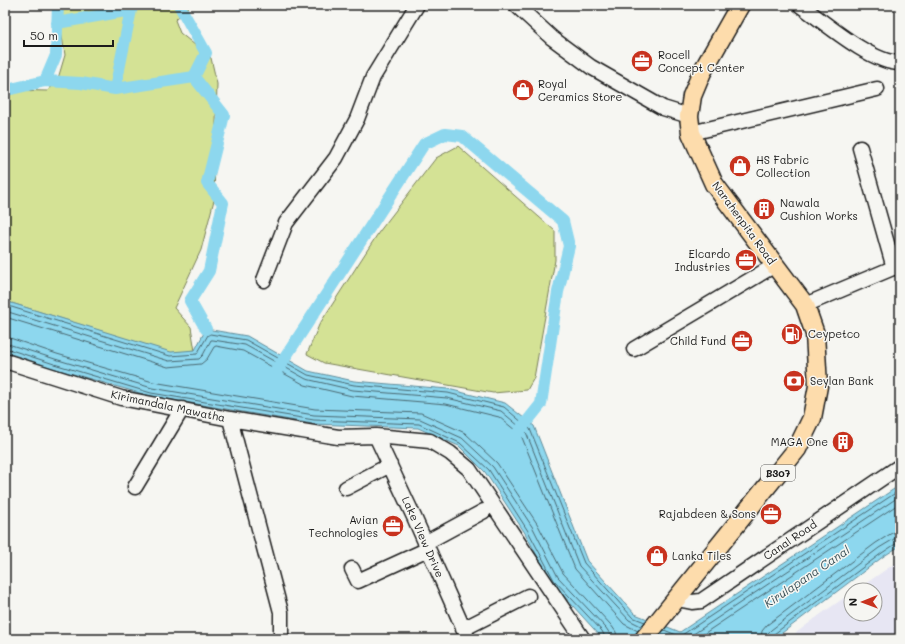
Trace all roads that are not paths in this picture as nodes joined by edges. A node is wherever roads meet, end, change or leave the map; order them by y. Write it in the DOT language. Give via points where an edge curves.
graph roads {
  1 [pos="417,5"];
  2 [pos="516,5"];
  3 [pos="740,5"];
  4 [pos="800,5"];
  5 [pos="900,63"];
  6 [pos="877,89"];
  7 [pos="690,125"];
  8 [pos="860,148"];
  9 [pos="775,265"];
  10 [pos="897,266"];
  11 [pos="264,280"];
  12 [pos="805,305"];
  13 [pos="634,349"];
  14 [pos="5,361"];
  15 [pos="182,410"];
  16 [pos="230,419"];
  17 [pos="376,436"];
  18 [pos="390,465"];
  19 [pos="900,466"];
  20 [pos="135,487"];
  21 [pos="346,488"];
  22 [pos="484,511"];
  23 [pos="427,546"];
  24 [pos="352,569"];
  25 [pos="528,596"];
  26 [pos="677,599"];
  27 [pos="465,634"];
  28 [pos="282,639"];
  29 [pos="583,639"];
  30 [pos="644,639"];
  1 -- 11 [label="street" via="373,77 357,119 336,158 286,223"];
  2 -- 7 [label="street" via="552,38 591,67"];
  3 -- 7 [label="main road" via="702,72 692,96"];
  4 -- 5 [label="street" via="866,53"];
  6 -- 7 [label="street"];
  7 -- 9 [label="main road, Narahenpita Road / B307" via="714,184"];
  8 -- 10 [label="street"];
  9 -- 12 [label="main road, Narahenpita Road / B307"];
  9 -- 13 [label="street"];
  10 -- 12 [label="street"];
  12 -- 26 [label="main road, B307" via="815,334 818,386 812,418 797,449"];
  14 -- 15 [label="street, Kirimandala Mawatha" via="121,398"];
  15 -- 16 [label="street, Kirimandala Mawatha"];
  15 -- 20 [label="street"];
  16 -- 17 [label="street" via="338,436"];
  16 -- 28 [label="street, Kirimandala Mawatha" via="281,612"];
  17 -- 18 [label="street, Lake View Drive"];
  17 -- 29 [label="street" via="430,441 469,469"];
  18 -- 21 [label="street"];
  18 -- 23 [label="street, Lake View Drive"];
  19 -- 26 [label="street, Canal Road" via="701,601"];
  22 -- 23 [label="street"];
  23 -- 24 [label="street" via="358,582"];
  23 -- 27 [label="street, Lake View Drive"];
  25 -- 27 [label="street"];
  26 -- 30 [label="main road, B307"];
}
